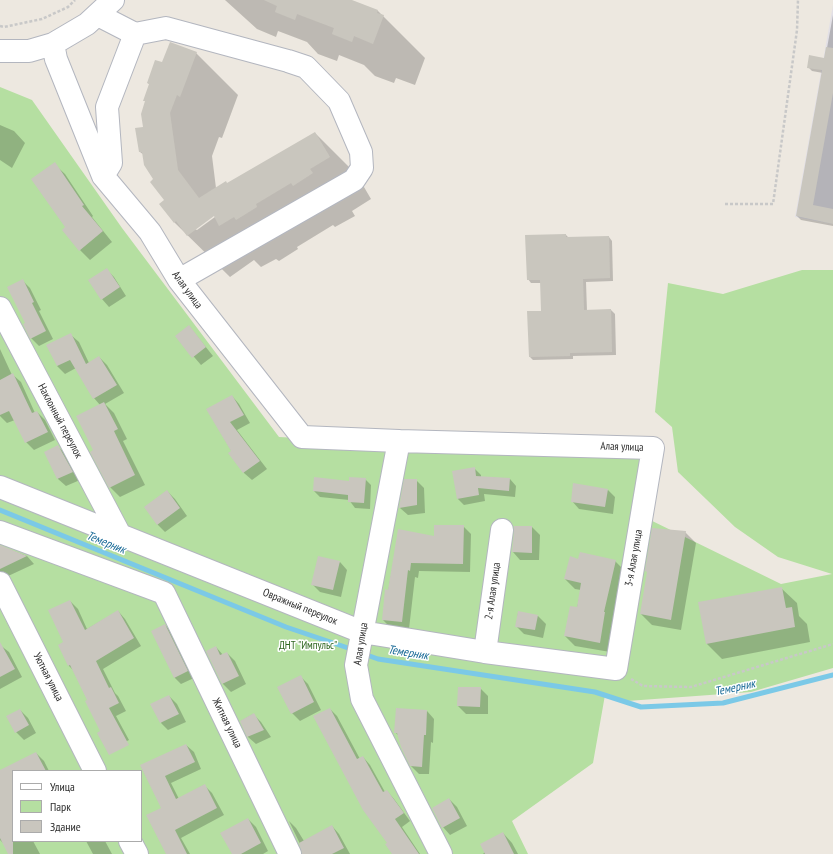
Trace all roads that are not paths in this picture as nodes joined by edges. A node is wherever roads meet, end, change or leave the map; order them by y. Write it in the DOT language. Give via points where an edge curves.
graph roads {
  1 [pos="106,7"];
  2 [pos="135,34"];
  3 [pos="53,44"];
  4 [pos="0,51"];
  5 [pos="103,176"];
  6 [pos="179,280"];
  7 [pos="0,308"];
  8 [pos="399,441"];
  9 [pos="653,448"];
  10 [pos="0,487"];
  11 [pos="502,530"];
  12 [pos="0,532"];
  13 [pos="120,535"];
  14 [pos="0,583"];
  15 [pos="362,632"];
  16 [pos="485,652"];
  17 [pos="616,668"];
  18 [pos="94,770"];
  19 [pos="131,842"];
  20 [pos="137,854"];
  21 [pos="290,854"];
  22 [pos="441,854"];
  1 -- 2 [label="street"];
  1 -- 3 [label="street" via="87,24"];
  2 -- 5 [label="street" via="107,107 111,163"];
  2 -- 6 [label="street" via="166,28 306,67 338,101 361,152 362,168 354,180"];
  3 -- 4 [label="street" via="28,51"];
  3 -- 5 [label="street, Алая улица" via="56,59"];
  5 -- 6 [label="street, Алая улица" via="150,232"];
  6 -- 8 [label="street, Алая улица" via="302,437"];
  7 -- 13 [label="street, Наклонный переулок"];
  8 -- 9 [label="street, Алая улица"];
  8 -- 15 [label="street, Алая улица"];
  9 -- 17 [label="street, 3-я Алая улица"];
  10 -- 13 [label="street, Овражный переулок"];
  11 -- 16 [label="street, 2-я Алая улица"];
  12 -- 21 [label="street, Житная улица" via="164,593"];
  13 -- 15 [label="street, Овражный переулок"];
  14 -- 18 [label="street, Уютная улица"];
  15 -- 16 [label="street, Овражный переулок"];
  15 -- 22 [label="street, Алая улица" via="356,665 362,699"];
  16 -- 17 [label="street, Овражный переулок"];
  19 -- 20 [label="street"];
}
